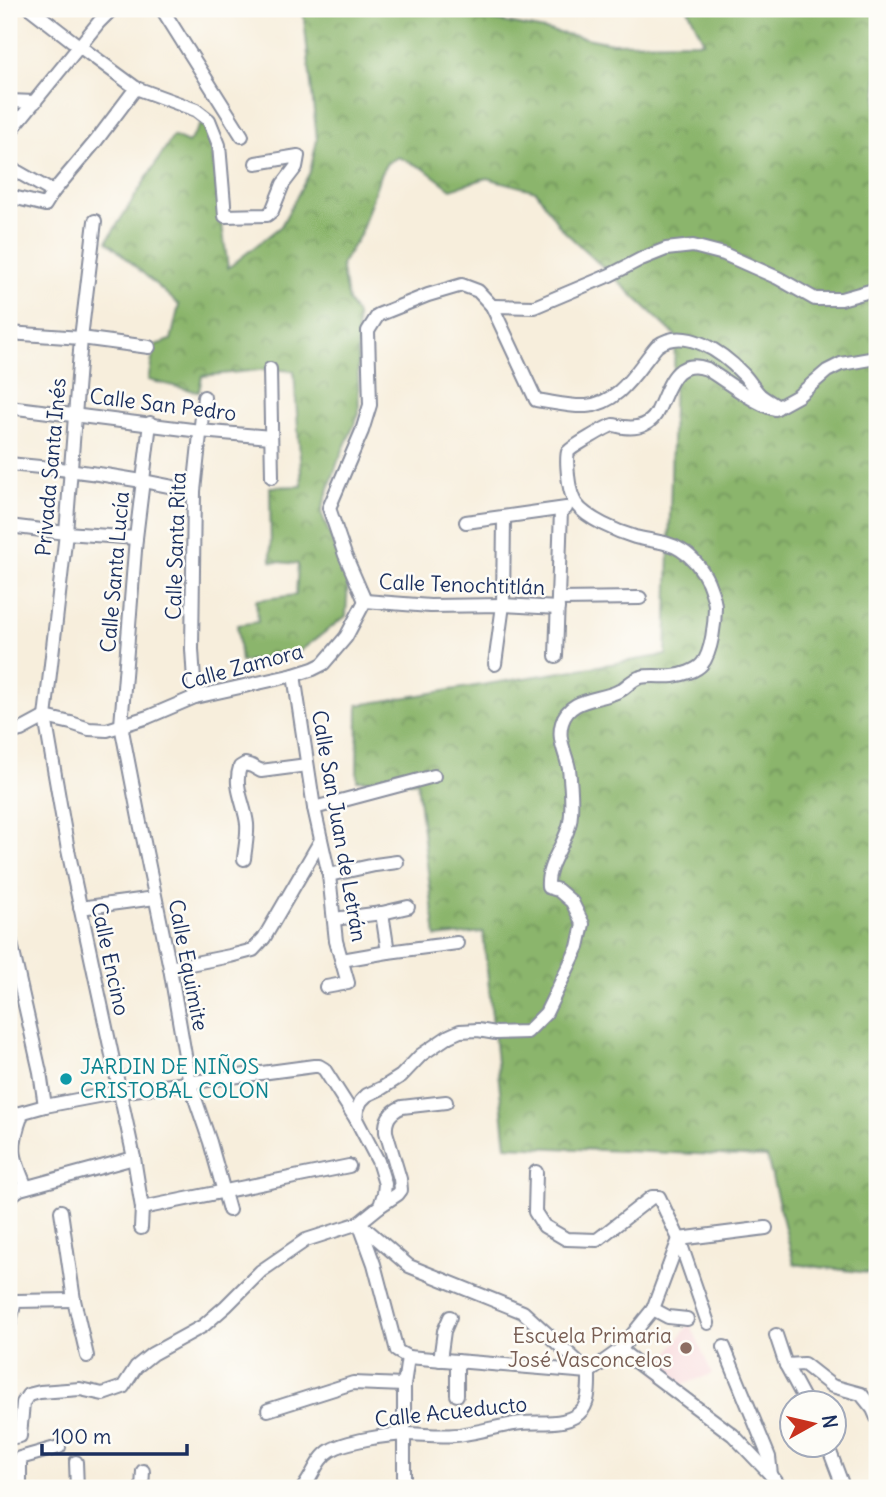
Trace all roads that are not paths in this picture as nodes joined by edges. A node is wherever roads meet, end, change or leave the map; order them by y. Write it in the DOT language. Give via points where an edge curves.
graph roads {
  1 [pos="31,9"];
  2 [pos="101,9"];
  3 [pos="113,9"];
  4 [pos="162,9"];
  5 [pos="99,22"];
  6 [pos="79,47"];
  7 [pos="136,88"];
  8 [pos="9,101"];
  9 [pos="35,102"];
  10 [pos="9,133"];
  11 [pos="242,136"];
  12 [pos="256,163"];
  13 [pos="9,166"];
  14 [pos="53,192"];
  15 [pos="9,196"];
  16 [pos="95,221"];
  17 [pos="877,289"];
  18 [pos="492,306"];
  19 [pos="9,333"];
  20 [pos="82,338"];
  21 [pos="149,347"];
  22 [pos="877,356"];
  23 [pos="270,369"];
  24 [pos="204,397"];
  25 [pos="9,407"];
  26 [pos="778,407"];
  27 [pos="75,414"];
  28 [pos="150,423"];
  29 [pos="201,430"];
  30 [pos="271,437"];
  31 [pos="12,465"];
  32 [pos="71,470"];
  33 [pos="272,477"];
  34 [pos="142,480"];
  35 [pos="194,491"];
  36 [pos="576,504"];
  37 [pos="561,510"];
  38 [pos="504,517"];
  39 [pos="466,522"];
  40 [pos="9,526"];
  41 [pos="66,533"];
  42 [pos="136,537"];
  43 [pos="640,598"];
  44 [pos="365,601"];
  45 [pos="558,603"];
  46 [pos="503,606"];
  47 [pos="556,656"];
  48 [pos="495,664"];
  49 [pos="294,675"];
  50 [pos="195,697"];
  51 [pos="45,717"];
  52 [pos="121,724"];
  53 [pos="9,733"];
  54 [pos="307,765"];
  55 [pos="434,776"];
  56 [pos="314,808"];
  57 [pos="321,840"];
  58 [pos="243,859"];
  59 [pos="397,862"];
  60 [pos="329,875"];
  61 [pos="155,898"];
  62 [pos="408,907"];
  63 [pos="80,908"];
  64 [pos="382,913"];
  65 [pos="334,919"];
  66 [pos="9,934"];
  67 [pos="457,943"];
  68 [pos="388,951"];
  69 [pos="342,960"];
  70 [pos="170,968"];
  71 [pos="326,987"];
  72 [pos="190,1084"];
  73 [pos="119,1092"];
  74 [pos="446,1102"];
  75 [pos="45,1106"];
  76 [pos="15,1115"];
  77 [pos="356,1119"];
  78 [pos="134,1158"];
  79 [pos="349,1166"];
  80 [pos="536,1172"];
  81 [pos="26,1188"];
  82 [pos="223,1191"];
  83 [pos="9,1196"];
  84 [pos="380,1206"];
  85 [pos="142,1208"];
  86 [pos="229,1210"];
  87 [pos="61,1211"];
  88 [pos="359,1223"];
  89 [pos="141,1228"];
  90 [pos="766,1228"];
  91 [pos="679,1239"];
  92 [pos="74,1300"];
  93 [pos="653,1309"];
  94 [pos="450,1317"];
  95 [pos="687,1319"];
  96 [pos="708,1323"];
  97 [pos="9,1326"];
  98 [pos="776,1335"];
  99 [pos="724,1348"];
  100 [pos="620,1350"];
  101 [pos="402,1354"];
  102 [pos="87,1356"];
  103 [pos="440,1360"];
  104 [pos="457,1361"];
  105 [pos="786,1366"];
  106 [pos="589,1372"];
  107 [pos="404,1385"];
  108 [pos="798,1388"];
  109 [pos="457,1395"];
  110 [pos="268,1410"];
  111 [pos="875,1413"];
  112 [pos="403,1434"];
  113 [pos="9,1438"];
  114 [pos="59,1447"];
  115 [pos="832,1458"];
  116 [pos="76,1462"];
  117 [pos="143,1471"];
  118 [pos="771,1475"];
  119 [pos="19,1488"];
  120 [pos="77,1488"];
  121 [pos="142,1488"];
  122 [pos="303,1488"];
  123 [pos="404,1488"];
  124 [pos="781,1488"];
  125 [pos="839,1488"];
  1 -- 6 [label="street"];
  2 -- 5 [label="street"];
  3 -- 5 [label="street"];
  4 -- 11 [label="street"];
  5 -- 6 [label="street"];
  6 -- 7 [label="street"];
  6 -- 9 [label="street"];
  7 -- 12 [label="street" via="196,110 209,120 219,145 225,216 272,211 298,156"];
  7 -- 14 [label="street"];
  8 -- 9 [label="street"];
  9 -- 10 [label="street"];
  13 -- 14 [label="street"];
  14 -- 15 [label="street" via="45,205"];
  16 -- 20 [label="street, Privada Santa Inés"];
  17 -- 18 [label="street" via="841,299 815,299 735,259 694,246 666,249 534,307"];
  18 -- 26 [label="street" via="536,400 587,406 600,402 622,390 657,346 681,337 715,351"];
  18 -- 44 [label="street" via="478,291 462,285 378,315 368,331 370,405 329,508"];
  19 -- 20 [label="street"];
  20 -- 21 [label="street"];
  20 -- 27 [label="street, Privada Santa Inés"];
  22 -- 26 [label="street" via="827,371"];
  23 -- 30 [label="street"];
  24 -- 29 [label="street, Calle Santa Rita"];
  25 -- 27 [label="street, Calle San Pedro"];
  26 -- 36 [label="street" via="769,408 700,366 685,368 670,382 653,420 628,428 613,425 572,447 568,479"];
  27 -- 28 [label="street, Calle San Pedro"];
  27 -- 32 [label="street, Privada Santa Inés"];
  28 -- 29 [label="street, Calle San Pedro"];
  28 -- 34 [label="street, Calle Santa Lucía"];
  29 -- 30 [label="street, Calle San Pedro"];
  29 -- 35 [label="street, Calle Santa Rita"];
  30 -- 33 [label="street"];
  31 -- 32 [label="street"];
  32 -- 34 [label="street"];
  32 -- 41 [label="street, Privada Santa Inés"];
  34 -- 35 [label="street"];
  34 -- 42 [label="street, Calle Santa Lucía"];
  35 -- 50 [label="street, Calle Santa Rita"];
  36 -- 37 [label="street"];
  36 -- 77 [label="street" via="597,522 668,544 692,558 704,573 715,605 711,644 702,664 685,673 642,677 622,690 581,702 569,709 562,722 560,739 572,803 570,824 547,881 548,887 572,902 583,924 578,947 546,1013 527,1032 460,1031 449,1036 401,1076 367,1095"];
  37 -- 38 [label="street"];
  37 -- 45 [label="street"];
  38 -- 39 [label="street"];
  38 -- 46 [label="street"];
  40 -- 41 [label="street"];
  41 -- 42 [label="street"];
  41 -- 51 [label="street, Privada Santa Inés"];
  42 -- 52 [label="street, Calle Santa Lucía"];
  43 -- 45 [label="street, Calle Tenochtitlán"];
  44 -- 46 [label="street, Calle Tenochtitlán"];
  44 -- 49 [label="street, Calle Zamora" via="346,636 323,664"];
  45 -- 46 [label="street, Calle Tenochtitlán"];
  45 -- 47 [label="street"];
  46 -- 48 [label="street"];
  49 -- 50 [label="street, Calle Zamora"];
  49 -- 54 [label="street, Calle San Juan de Letrán"];
  50 -- 52 [label="street, Calle Zamora"];
  51 -- 52 [label="street, Calle Zamora" via="89,729 107,730"];
  51 -- 53 [label="street"];
  51 -- 63 [label="street, Calle Encino"];
  52 -- 61 [label="street, Calle Equimite"];
  54 -- 56 [label="street, Calle San Juan de Letrán"];
  54 -- 58 [label="street" via="261,771 245,764 240,767 237,785 247,825"];
  55 -- 56 [label="street"];
  56 -- 57 [label="street, Calle San Juan de Letrán"];
  57 -- 60 [label="street, Calle San Juan de Letrán"];
  57 -- 70 [label="street" via="253,950"];
  59 -- 60 [label="street"];
  60 -- 65 [label="street, Calle San Juan de Letrán"];
  61 -- 63 [label="street"];
  61 -- 70 [label="street, Calle Equimite"];
  62 -- 64 [label="street"];
  63 -- 73 [label="street, Calle Encino"];
  64 -- 65 [label="street"];
  64 -- 68 [label="street"];
  65 -- 69 [label="street, Calle San Juan de Letrán"];
  66 -- 75 [label="street"];
  67 -- 68 [label="street"];
  68 -- 69 [label="street"];
  69 -- 71 [label="street, Calle San Juan de Letrán" via="348,983"];
  70 -- 72 [label="street, Calle Equimite"];
  72 -- 73 [label="street"];
  72 -- 77 [label="street" via="320,1066"];
  72 -- 82 [label="street, Calle Equimite"];
  73 -- 75 [label="street"];
  73 -- 78 [label="street, Calle Encino"];
  74 -- 84 [label="street" via="402,1107 388,1117 386,1132 401,1184 398,1194"];
  75 -- 76 [label="street"];
  76 -- 81 [label="street" via="15,1161"];
  77 -- 84 [label="street" via="382,1173"];
  78 -- 81 [label="street"];
  78 -- 85 [label="street, Calle Encino"];
  79 -- 82 [label="street"];
  80 -- 91 [label="street" via="535,1212 544,1226 566,1239 597,1240 652,1197 659,1197"];
  81 -- 83 [label="street"];
  82 -- 85 [label="street"];
  82 -- 86 [label="street, Calle Equimite"];
  84 -- 88 [label="street"];
  85 -- 89 [label="street, Calle Encino"];
  87 -- 92 [label="street"];
  88 -- 101 [label="street"];
  88 -- 106 [label="street" via="409,1266 523,1312"];
  88 -- 113 [label="street" via="306,1240 261,1271 203,1326 136,1367 123,1387 103,1394 80,1390 28,1395 20,1436"];
  90 -- 91 [label="street"];
  91 -- 93 [label="street"];
  91 -- 96 [label="street"];
  92 -- 97 [label="street" via="15,1301"];
  92 -- 102 [label="street"];
  93 -- 95 [label="street"];
  93 -- 100 [label="street"];
  94 -- 103 [label="street"];
  98 -- 105 [label="street"];
  99 -- 118 [label="street" via="769,1457"];
  100 -- 106 [label="street"];
  100 -- 118 [label="street" via="733,1435"];
  101 -- 103 [label="street"];
  101 -- 107 [label="street"];
  103 -- 104 [label="street"];
  104 -- 106 [label="street"];
  104 -- 109 [label="street"];
  105 -- 108 [label="street"];
  105 -- 111 [label="street" via="804,1364 832,1386 860,1395"];
  106 -- 112 [label="street, Calle Acueducto" via="587,1399 570,1418 464,1434"];
  107 -- 110 [label="street" via="353,1382"];
  107 -- 112 [label="street"];
  112 -- 122 [label="street, Calle Acueducto" via="330,1450"];
  112 -- 123 [label="street"];
  114 -- 119 [label="street" via="20,1458"];
  115 -- 125 [label="street"];
  116 -- 120 [label="street"];
  117 -- 121 [label="street"];
  118 -- 124 [label="street"];
}
